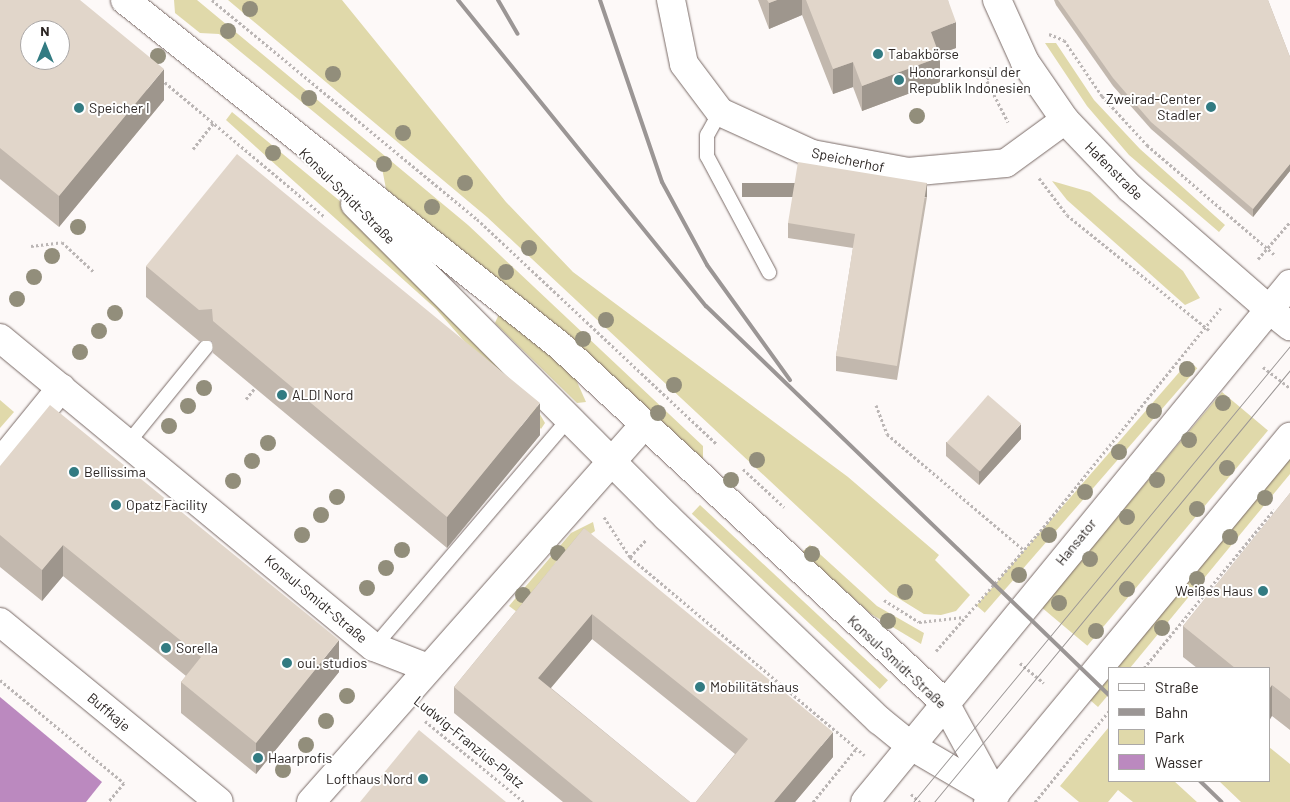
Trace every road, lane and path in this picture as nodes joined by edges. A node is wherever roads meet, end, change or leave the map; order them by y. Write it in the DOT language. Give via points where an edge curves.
graph roads {
  1 [pos="126,0"];
  2 [pos="212,0"];
  3 [pos="671,0"];
  4 [pos="1001,8"];
  5 [pos="992,63"];
  6 [pos="156,75"];
  7 [pos="720,112"];
  8 [pos="1065,120"];
  9 [pos="274,121"];
  10 [pos="214,122"];
  11 [pos="193,149"];
  12 [pos="1024,150"];
  13 [pos="327,219"];
  14 [pos="1290,222"];
  15 [pos="30,246"];
  16 [pos="94,272"];
  17 [pos="769,272"];
  18 [pos="1290,284"];
  19 [pos="1280,318"];
  20 [pos="0,338"];
  21 [pos="206,347"];
  22 [pos="61,388"];
  23 [pos="255,388"];
  24 [pos="246,399"];
  25 [pos="876,405"];
  26 [pos="568,419"];
  27 [pos="643,426"];
  28 [pos="1290,437"];
  29 [pos="128,443"];
  30 [pos="720,448"];
  31 [pos="611,462"];
  32 [pos="0,463"];
  33 [pos="739,465"];
  34 [pos="586,491"];
  35 [pos="1278,506"];
  36 [pos="793,515"];
  37 [pos="1024,550"];
  38 [pos="878,594"];
  39 [pos="964,617"];
  40 [pos="0,622"];
  41 [pos="995,643"];
  42 [pos="374,647"];
  43 [pos="1145,667"];
  44 [pos="428,668"];
  45 [pos="0,680"];
  46 [pos="399,700"];
  47 [pos="945,703"];
  48 [pos="1069,703"];
  49 [pos="1108,712"];
  50 [pos="1096,726"];
  51 [pos="912,746"];
  52 [pos="995,800"];
  53 [pos="108,802"];
  54 [pos="219,802"];
  55 [pos="311,802"];
  56 [pos="524,802"];
  57 [pos="812,802"];
  58 [pos="865,802"];
  59 [pos="1034,802"];
  1 -- 9 [label="street, Konsul-Smidt-Straße"];
  2 -- 30 [label="path" via="477,219"];
  3 -- 7 [label="street, Speicherhof" via="684,64"];
  4 -- 8 [label="street, Hafenstraße" via="1024,62"];
  4 -- 14 [label="path" via="1064,40 1102,96 1147,145 1267,248"];
  5 -- 12 [label="path" via="987,81"];
  6 -- 10 [label="path"];
  7 -- 12 [label="street, Speicherhof" via="812,154 908,172 1006,163"];
  7 -- 17 [label="lane" via="707,135 707,156"];
  8 -- 12 [label="street, Speicherhof"];
  8 -- 19 [label="street, Hafenstraße" via="1130,188"];
  9 -- 26 [label="street, Konsul-Smidt-Straße"];
  9 -- 27 [label="street, Konsul-Smidt-Straße" via="559,345"];
  10 -- 11 [label="path"];
  10 -- 13 [label="path"];
  12 -- 37 [label="path" via="1067,215 1205,328"];
  15 -- 16 [label="path" via="62,242"];
  18 -- 19 [label="street, Hansator"];
  19 -- 41 [label="street, Hansator"];
  20 -- 22 [label="street, Konsul-Smidt-Straße"];
  21 -- 29 [label="lane"];
  22 -- 29 [label="street, Konsul-Smidt-Straße"];
  22 -- 32 [label="street"];
  23 -- 24 [label="path"];
  25 -- 37 [label="path" via="887,434"];
  26 -- 31 [label="street, Konsul-Smidt-Straße"];
  26 -- 42 [label="lane"];
  27 -- 31 [label="street"];
  27 -- 47 [label="street, Konsul-Smidt-Straße"];
  28 -- 48 [label="street"];
  29 -- 42 [label="street, Konsul-Smidt-Straße"];
  31 -- 34 [label="street"];
  31 -- 51 [label="street, Konsul-Smidt-Straße" via="872,714"];
  33 -- 36 [label="path"];
  34 -- 44 [label="street"];
  34 -- 57 [label="path" via="630,557 856,748"];
  35 -- 43 [label="path"];
  37 -- 39 [label="path"];
  38 -- 39 [label="path" via="920,622"];
  39 -- 41 [label="path"];
  40 -- 54 [label="street, Buffkaje"];
  41 -- 47 [label="street, Hansator"];
  41 -- 48 [label="path"];
  42 -- 44 [label="street, Konsul-Smidt-Straße"];
  44 -- 46 [label="street"];
  45 -- 53 [label="path" via="124,783"];
  46 -- 55 [label="street"];
  46 -- 56 [label="path, Ludwig-Franzius-Platz"];
  47 -- 51 [label="street, Hansator"];
  47 -- 52 [label="street, Konsul-Smidt-Straße"];
  48 -- 50 [label="path"];
  48 -- 52 [label="street"];
  49 -- 50 [label="path"];
  50 -- 59 [label="path"];
  51 -- 52 [label="street, Konsul-Smidt-Straße"];
  51 -- 58 [label="street, Hansator"];
}
